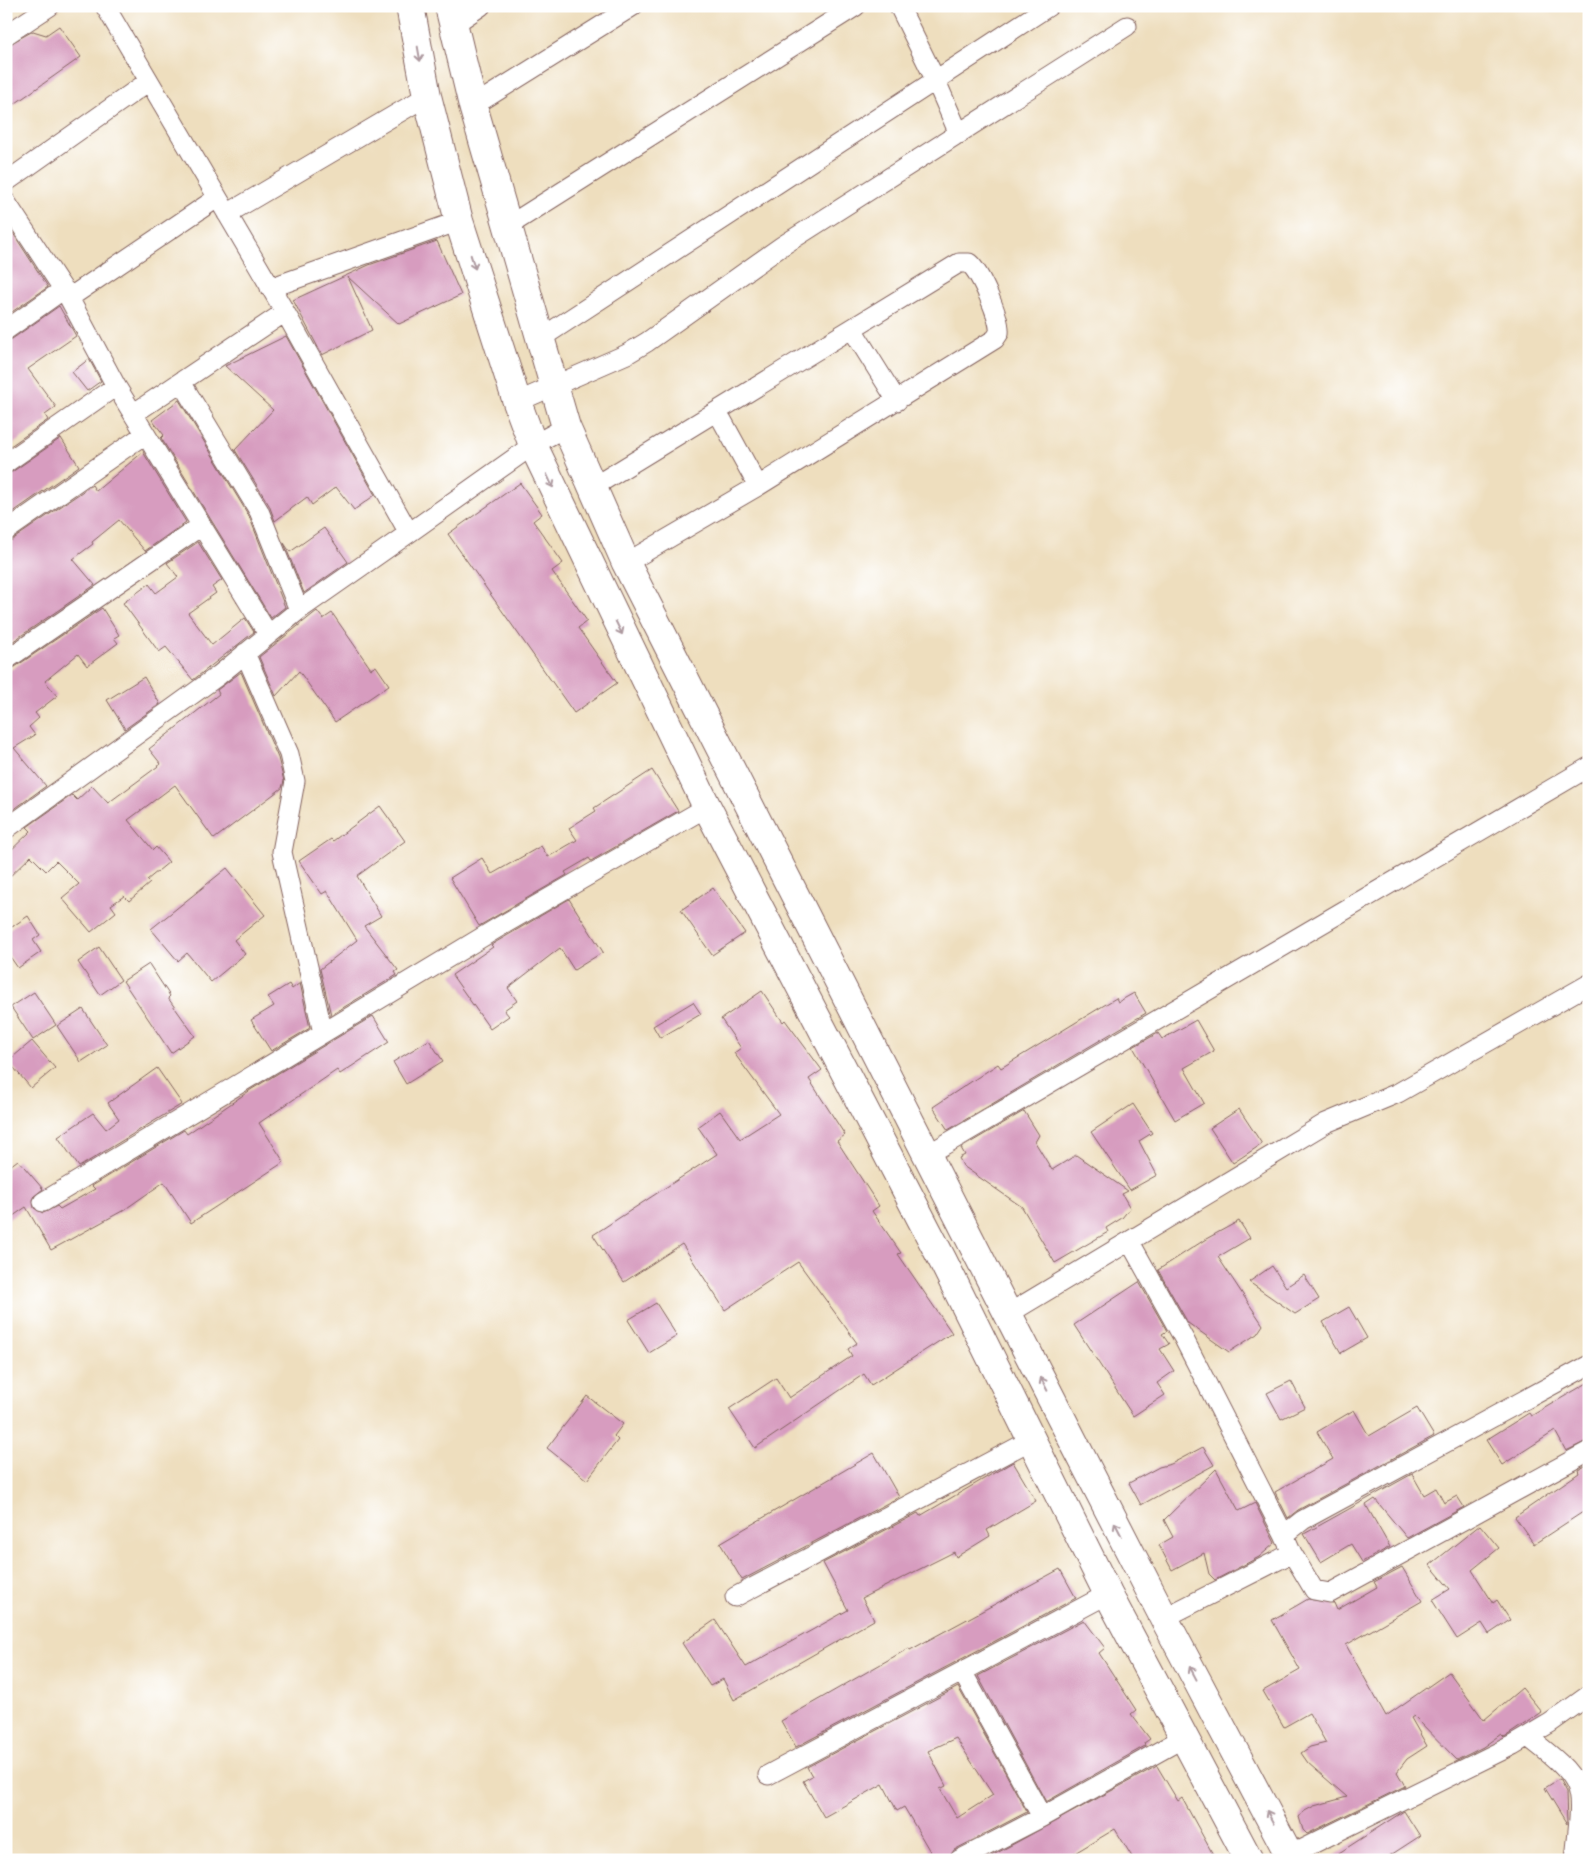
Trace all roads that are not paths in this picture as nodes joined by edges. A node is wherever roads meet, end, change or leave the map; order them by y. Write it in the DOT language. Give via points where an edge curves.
graph roads {
  1 [pos="50,6"];
  2 [pos="104,6"];
  3 [pos="410,6"];
  4 [pos="481,6"];
  5 [pos="633,6"];
  6 [pos="856,6"];
  7 [pos="899,6"];
  8 [pos="1049,6"];
  9 [pos="451,16"];
  10 [pos="1127,26"];
  11 [pos="6,36"];
  12 [pos="149,81"];
  13 [pos="936,81"];
  14 [pos="426,96"];
  15 [pos="473,106"];
  16 [pos="959,134"];
  17 [pos="6,182"];
  18 [pos="6,202"];
  19 [pos="222,206"];
  20 [pos="459,221"];
  21 [pos="508,226"];
  22 [pos="270,288"];
  23 [pos="66,294"];
  24 [pos="284,312"];
  25 [pos="852,329"];
  26 [pos="6,330"];
  27 [pos="540,338"];
  28 [pos="181,382"];
  29 [pos="116,386"];
  30 [pos="556,386"];
  31 [pos="897,401"];
  32 [pos="517,402"];
  33 [pos="717,412"];
  34 [pos="133,414"];
  35 [pos="566,427"];
  36 [pos="144,434"];
  37 [pos="533,445"];
  38 [pos="6,463"];
  39 [pos="758,486"];
  40 [pos="593,487"];
  41 [pos="201,526"];
  42 [pos="6,531"];
  43 [pos="409,533"];
  44 [pos="626,563"];
  45 [pos="299,610"];
  46 [pos="268,634"];
  47 [pos="245,653"];
  48 [pos="6,660"];
  49 [pos="1589,767"];
  50 [pos="707,807"];
  51 [pos="6,829"];
  52 [pos="1589,984"];
  53 [pos="323,1033"];
  54 [pos="927,1155"];
  55 [pos="43,1202"];
  56 [pos="1130,1242"];
  57 [pos="1008,1314"];
  58 [pos="1589,1365"];
  59 [pos="1033,1439"];
  60 [pos="1589,1451"];
  61 [pos="1284,1535"];
  62 [pos="1292,1553"];
  63 [pos="1108,1594"];
  64 [pos="735,1597"];
  65 [pos="1164,1618"];
  66 [pos="963,1673"];
  67 [pos="1589,1695"];
  68 [pos="1185,1737"];
  69 [pos="1528,1737"];
  70 [pos="768,1775"];
  71 [pos="1042,1817"];
  72 [pos="1291,1858"];
  73 [pos="959,1860"];
  74 [pos="1249,1860"];
  75 [pos="1575,1860"];
  1 -- 11 [label="street"];
  2 -- 12 [label="street"];
  3 -- 14 [label="highway, one-way"];
  4 -- 9 [label="street"];
  5 -- 15 [label="street"];
  6 -- 21 [label="street"];
  7 -- 13 [label="street"];
  8 -- 13 [label="street"];
  9 -- 15 [label="highway"];
  10 -- 16 [label="street"];
  12 -- 17 [label="street"];
  12 -- 19 [label="street"];
  13 -- 16 [label="street"];
  13 -- 27 [label="street"];
  14 -- 19 [label="street"];
  14 -- 20 [label="highway"];
  15 -- 21 [label="highway"];
  16 -- 30 [label="street" via="782,246 647,342"];
  18 -- 23 [label="street"];
  19 -- 22 [label="street"];
  19 -- 23 [label="street"];
  20 -- 22 [label="street"];
  20 -- 32 [label="highway, one-way"];
  21 -- 27 [label="highway"];
  22 -- 24 [label="street"];
  23 -- 26 [label="street"];
  23 -- 29 [label="street"];
  24 -- 28 [label="street"];
  24 -- 43 [label="street"];
  25 -- 31 [label="street"];
  25 -- 31 [label="street" via="959,263 969,263 976,271 998,320 999,333 988,345"];
  25 -- 33 [label="street"];
  27 -- 30 [label="highway"];
  28 -- 34 [label="street"];
  28 -- 45 [label="street" via="259,511"];
  29 -- 34 [label="street"];
  29 -- 38 [label="street"];
  30 -- 32 [label="street"];
  30 -- 35 [label="highway"];
  31 -- 39 [label="street"];
  32 -- 37 [label="highway"];
  33 -- 39 [label="street"];
  33 -- 40 [label="street"];
  34 -- 36 [label="street"];
  35 -- 37 [label="street"];
  35 -- 40 [label="highway"];
  36 -- 41 [label="street"];
  36 -- 42 [label="street"];
  37 -- 43 [label="street"];
  37 -- 50 [label="highway, one-way"];
  39 -- 44 [label="street"];
  40 -- 44 [label="highway"];
  41 -- 46 [label="street"];
  41 -- 48 [label="street"];
  43 -- 45 [label="street"];
  44 -- 54 [label="highway"];
  45 -- 46 [label="street"];
  46 -- 47 [label="street"];
  47 -- 51 [label="street" via="170,712"];
  47 -- 53 [label="street" via="289,754 296,781 282,852"];
  49 -- 54 [label="street"];
  50 -- 53 [label="street"];
  50 -- 59 [label="highway"];
  52 -- 56 [label="street" via="1398,1092 1326,1123"];
  53 -- 55 [label="street"];
  54 -- 57 [label="highway"];
  56 -- 57 [label="street"];
  56 -- 61 [label="street" via="1184,1339"];
  65 -- 57 [label="highway, one-way"];
  58 -- 61 [label="street" via="1303,1520"];
  59 -- 63 [label="highway"];
  59 -- 64 [label="street"];
  60 -- 62 [label="street" via="1330,1592 1314,1590"];
  61 -- 62 [label="street"];
  62 -- 65 [label="street"];
  63 -- 66 [label="street"];
  63 -- 68 [label="highway"];
  72 -- 65 [label="highway, one-way"];
  66 -- 70 [label="street"];
  66 -- 71 [label="street"];
  67 -- 69 [label="street"];
  68 -- 71 [label="street"];
  68 -- 74 [label="highway"];
  69 -- 72 [label="street"];
  69 -- 75 [label="street" via="1561,1762 1578,1787 1580,1803"];
  71 -- 73 [label="street"];
}
